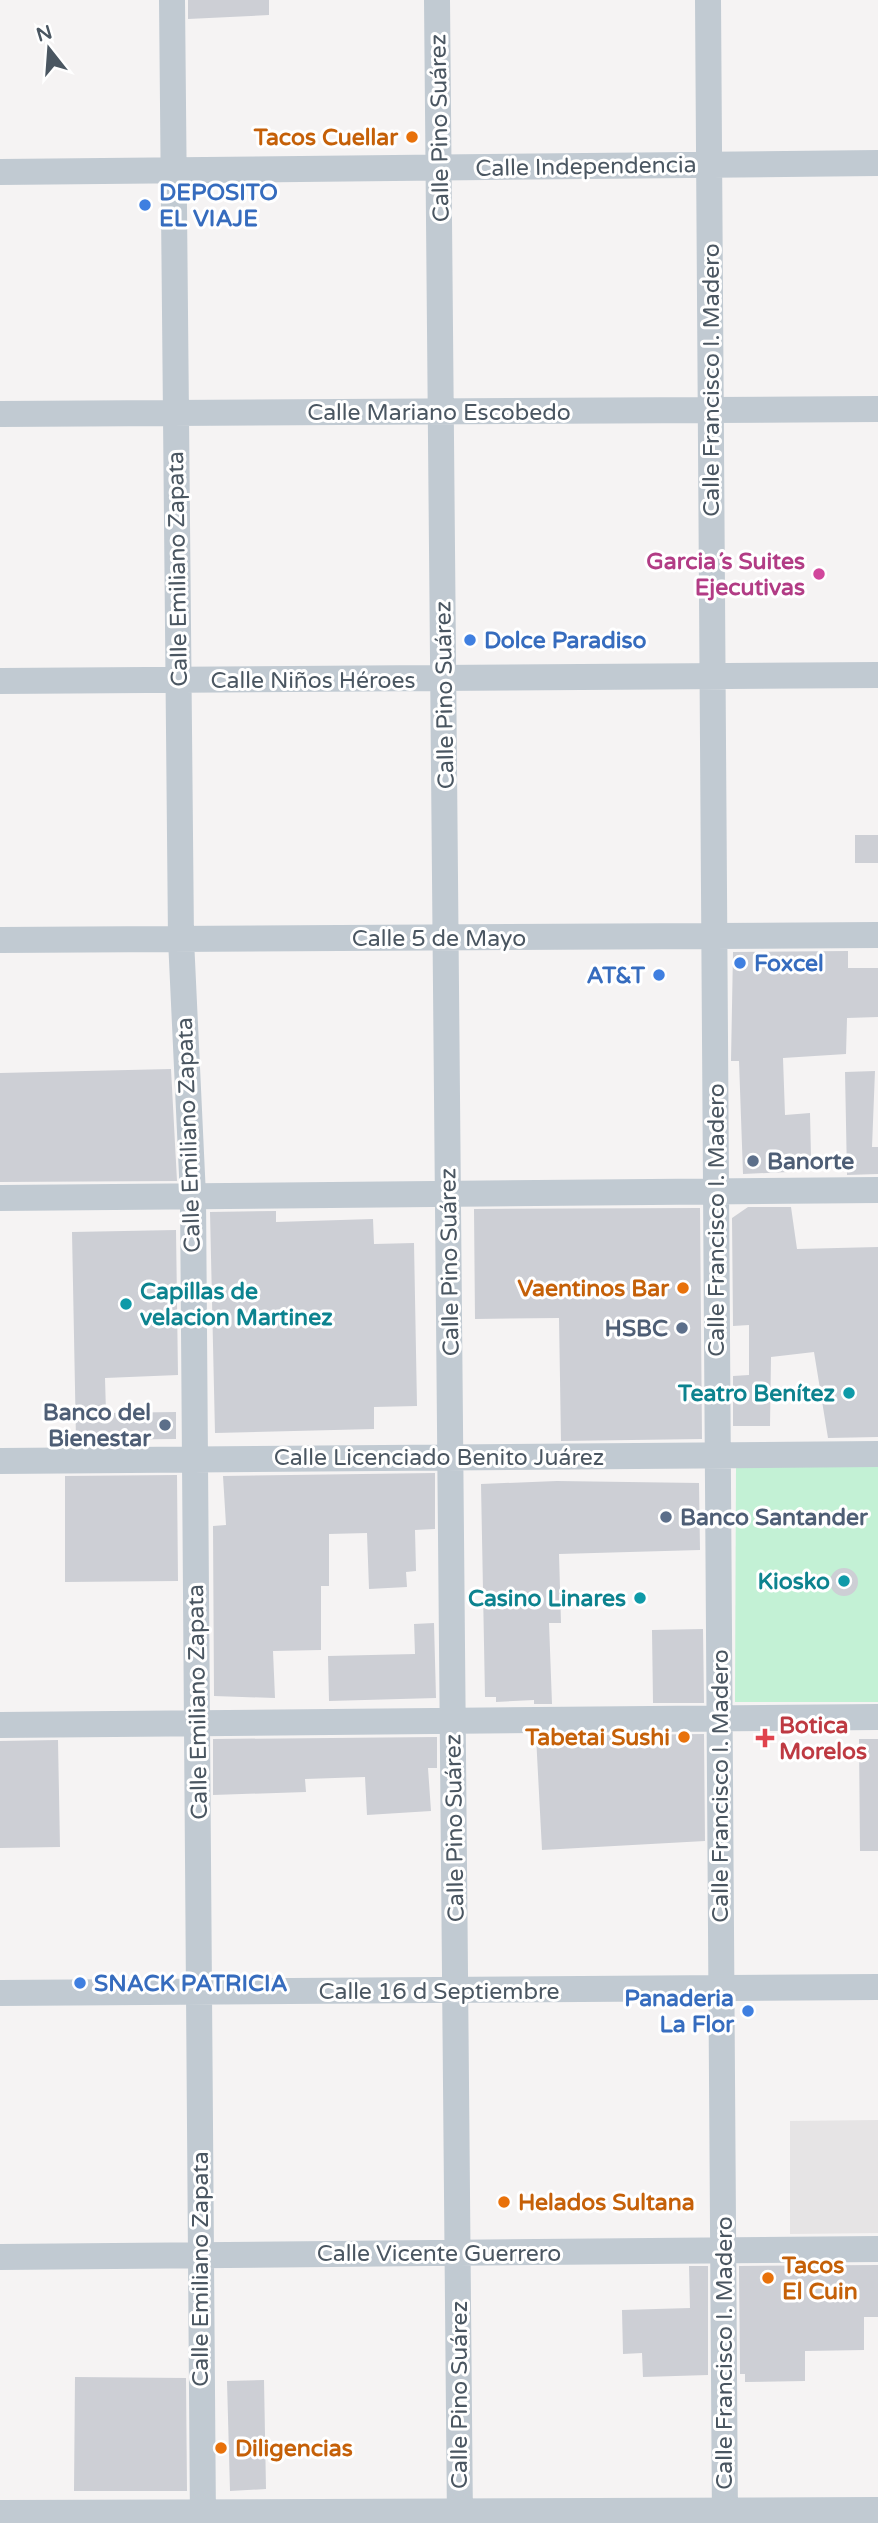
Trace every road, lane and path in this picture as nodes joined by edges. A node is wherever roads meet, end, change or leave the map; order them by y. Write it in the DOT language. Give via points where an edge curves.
graph roads {
  1 [pos="172,0"];
  2 [pos="437,0"];
  3 [pos="708,0"];
  4 [pos="878,163"];
  5 [pos="709,165"];
  6 [pos="439,168"];
  7 [pos="173,170"];
  8 [pos="0,172"];
  9 [pos="878,409"];
  10 [pos="711,410"];
  11 [pos="441,412"];
  12 [pos="176,413"];
  13 [pos="0,414"];
  14 [pos="878,675"];
  15 [pos="713,677"];
  16 [pos="443,680"];
  17 [pos="0,681"];
  18 [pos="178,681"];
  19 [pos="878,934"];
  20 [pos="714,936"];
  21 [pos="446,938"];
  22 [pos="181,939"];
  23 [pos="0,940"];
  24 [pos="878,1190"];
  25 [pos="716,1192"];
  26 [pos="448,1194"];
  27 [pos="192,1196"];
  28 [pos="0,1198"];
  29 [pos="878,1454"];
  30 [pos="718,1455"];
  31 [pos="451,1458"];
  32 [pos="194,1459"];
  33 [pos="0,1461"];
  34 [pos="878,1717"];
  35 [pos="720,1720"];
  36 [pos="453,1721"];
  37 [pos="197,1722"];
  38 [pos="0,1725"];
  39 [pos="878,1987"];
  40 [pos="722,1989"];
  41 [pos="456,1990"];
  42 [pos="0,1993"];
  43 [pos="200,1993"];
  44 [pos="878,2249"];
  45 [pos="724,2251"];
  46 [pos="458,2253"];
  47 [pos="199,2255"];
  48 [pos="0,2257"];
  49 [pos="878,2510"];
  50 [pos="0,2512"];
  51 [pos="203,2517"];
  52 [pos="460,2517"];
  53 [pos="725,2517"];
  1 -- 7 [label="street, Calle Emiliano Zapata"];
  2 -- 6 [label="street, Calle Pino Suárez"];
  3 -- 5 [label="street, Calle Francisco I. Madero"];
  4 -- 5 [label="street, Calle Independencia"];
  5 -- 6 [label="street, Calle Independencia"];
  5 -- 10 [label="street, Calle Francisco I. Madero"];
  6 -- 7 [label="street, Calle Independencia"];
  6 -- 11 [label="street, Calle Pino Suárez"];
  7 -- 8 [label="street, Calle Independencia"];
  7 -- 12 [label="street, Calle Emiliano Zapata"];
  9 -- 10 [label="street, Calle Mariano Escobedo"];
  10 -- 11 [label="street, Calle Mariano Escobedo"];
  10 -- 15 [label="street, Calle Francisco I. Madero"];
  11 -- 12 [label="street, Calle Mariano Escobedo"];
  11 -- 16 [label="street, Calle Pino Suárez"];
  12 -- 13 [label="street, Calle Mariano Escobedo"];
  12 -- 18 [label="street, Calle Emiliano Zapata"];
  14 -- 15 [label="street, Calle Niños Héroes"];
  15 -- 16 [label="street, Calle Niños Héroes"];
  15 -- 20 [label="street, Calle Francisco I. Madero"];
  16 -- 18 [label="street, Calle Niños Héroes"];
  16 -- 21 [label="street, Calle Pino Suárez"];
  17 -- 18 [label="street, Calle Niños Héroes"];
  18 -- 22 [label="street, Calle Emiliano Zapata"];
  19 -- 20 [label="street, Calle 5 de Mayo"];
  20 -- 21 [label="street, Calle 5 de Mayo"];
  20 -- 25 [label="street, Calle Francisco I. Madero"];
  21 -- 22 [label="street, Calle 5 de Mayo"];
  21 -- 26 [label="street, Calle Pino Suárez"];
  22 -- 23 [label="street, Calle 5 de Mayo"];
  22 -- 27 [label="street, Calle Emiliano Zapata"];
  24 -- 25 [label="street"];
  25 -- 26 [label="street"];
  25 -- 30 [label="street, Calle Francisco I. Madero"];
  26 -- 27 [label="street"];
  26 -- 31 [label="street, Calle Pino Suárez"];
  27 -- 28 [label="street"];
  27 -- 32 [label="street, Calle Emiliano Zapata"];
  29 -- 30 [label="street, Calle Licenciado Benito Juárez"];
  30 -- 31 [label="street, Calle Licenciado Benito Juárez"];
  30 -- 35 [label="street, Calle Francisco I. Madero"];
  31 -- 32 [label="street, Calle Licenciado Benito Juárez"];
  31 -- 36 [label="street, Calle Pino Suárez"];
  32 -- 33 [label="street, Calle Licenciado Benito Juárez"];
  32 -- 37 [label="street, Calle Emiliano Zapata"];
  34 -- 35 [label="street"];
  35 -- 36 [label="street"];
  35 -- 40 [label="street, Calle Francisco I. Madero"];
  36 -- 37 [label="street"];
  36 -- 41 [label="street, Calle Pino Suárez"];
  37 -- 38 [label="street"];
  37 -- 43 [label="street, Calle Emiliano Zapata"];
  39 -- 40 [label="street, Calle 16 d Septiembre"];
  40 -- 41 [label="street, Calle 16 d Septiembre"];
  40 -- 45 [label="street, Calle Francisco I. Madero"];
  41 -- 43 [label="street, Calle 16 d Septiembre"];
  41 -- 46 [label="street, Calle Pino Suárez"];
  42 -- 43 [label="street, Calle 16 d Septiembre"];
  43 -- 47 [label="street, Calle Emiliano Zapata"];
  44 -- 45 [label="street, Calle Vicente Guerrero"];
  45 -- 46 [label="street, Calle Vicente Guerrero"];
  45 -- 53 [label="street, Calle Francisco I. Madero"];
  46 -- 47 [label="street, Calle Vicente Guerrero"];
  46 -- 52 [label="street, Calle Pino Suárez"];
  47 -- 48 [label="street, Calle Vicente Guerrero"];
  47 -- 51 [label="street, Calle Emiliano Zapata"];
  49 -- 53 [label="street"];
  50 -- 51 [label="street"];
  51 -- 52 [label="street"];
  52 -- 53 [label="street"];
}
